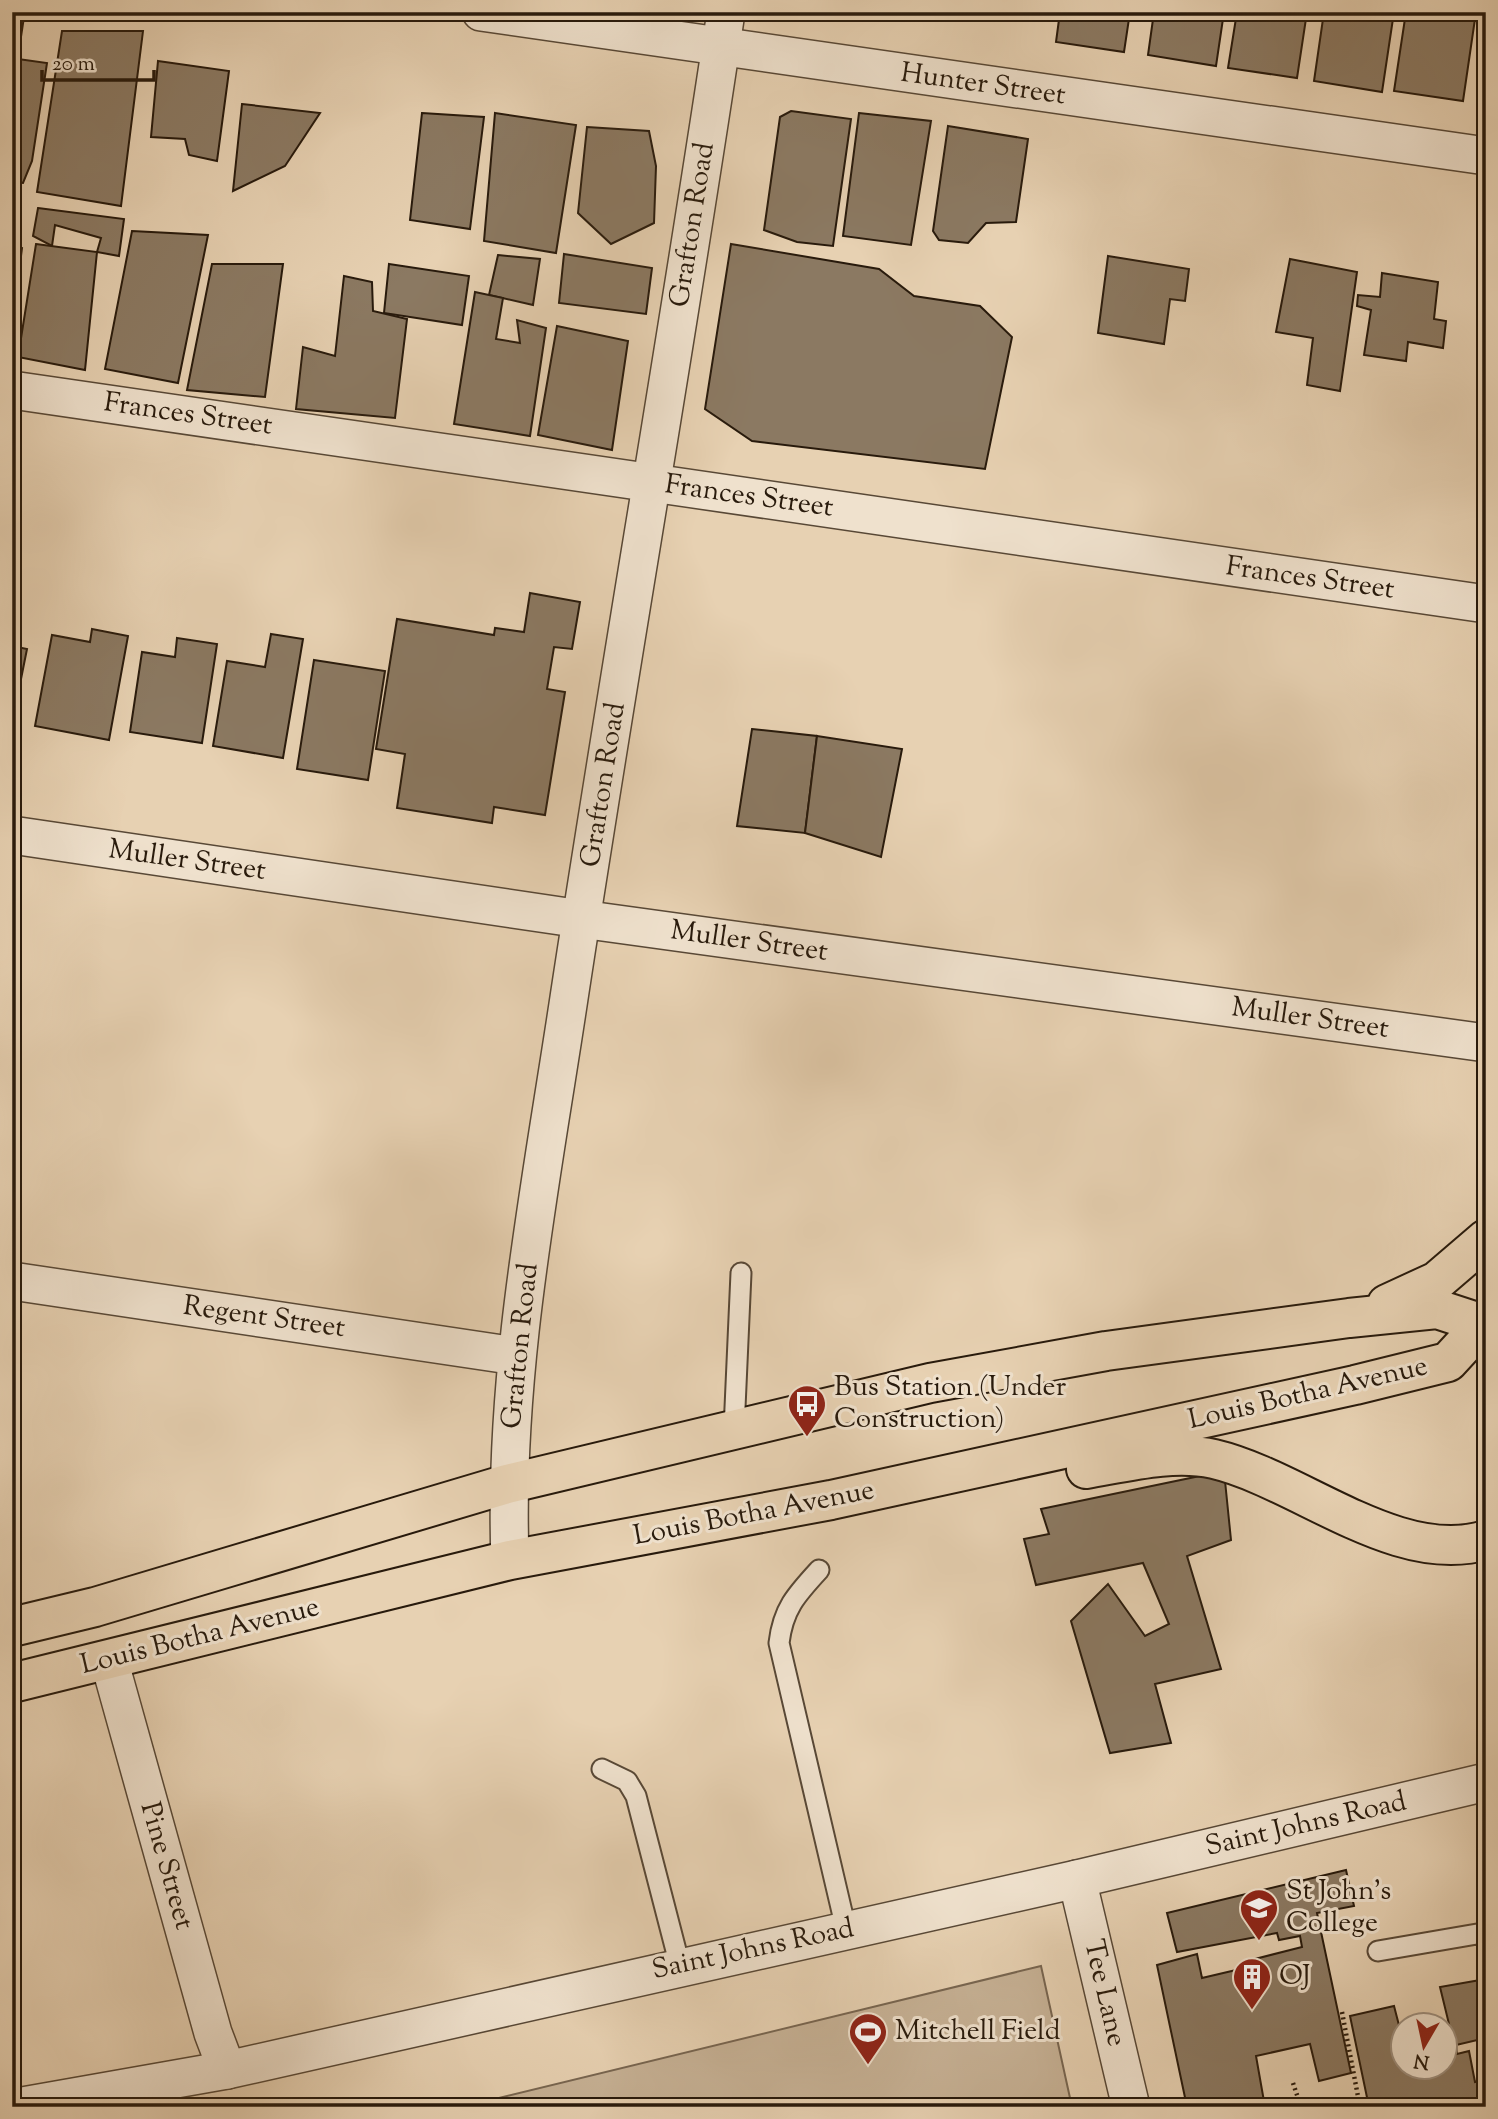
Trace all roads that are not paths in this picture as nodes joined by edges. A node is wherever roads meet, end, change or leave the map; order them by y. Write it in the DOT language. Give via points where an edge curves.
graph roads {
  1 [pos="481,12"];
  2 [pos="726,12"];
  3 [pos="720,48"];
  4 [pos="1486,156"];
  5 [pos="12,390"];
  6 [pos="654,483"];
  7 [pos="1486,604"];
  8 [pos="12,835"];
  9 [pos="581,919"];
  10 [pos="1486,1044"];
  11 [pos="1486,1240"];
  12 [pos="740,1273"];
  13 [pos="12,1281"];
  14 [pos="1349,1318"];
  15 [pos="1484,1325"];
  16 [pos="516,1356"];
  17 [pos="734,1430"];
  18 [pos="507,1484"];
  19 [pos="831,1500"];
  20 [pos="1486,1540"];
  21 [pos="510,1560"];
  22 [pos="819,1570"];
  23 [pos="12,1627"];
  24 [pos="109,1660"];
  25 [pos="12,1683"];
  26 [pos="602,1769"];
  27 [pos="1486,1782"];
  28 [pos="1077,1879"];
  29 [pos="846,1929"];
  30 [pos="1486,1937"];
  31 [pos="1378,1951"];
  32 [pos="680,1966"];
  33 [pos="227,2070"];
  34 [pos="17,2107"];
  35 [pos="1131,2107"];
  1 -- 3 [label="street, Hunter Street"];
  2 -- 3 [label="street, Grafton Road"];
  3 -- 4 [label="street, Hunter Street"];
  3 -- 6 [label="street, Grafton Road"];
  5 -- 6 [label="street, Frances Street"];
  6 -- 7 [label="street, Frances Street"];
  6 -- 9 [label="street, Grafton Road"];
  8 -- 9 [label="street, Muller Street"];
  9 -- 10 [label="street, Muller Street"];
  9 -- 16 [label="street, Grafton Road"];
  11 -- 14 [label="main road" via="1437,1281"];
  12 -- 17 [label="lane"];
  13 -- 16 [label="street, Regent Street"];
  14 -- 15 [label="main road, Louis Botha Avenue" via="1437,1309"];
  14 -- 17 [label="main road, Louis Botha Avenue" via="1106,1351 930,1383"];
  15 -- 19 [label="main road, Louis Botha Avenue" via="1448,1362"];
  16 -- 18 [label="street, Grafton Road"];
  17 -- 18 [label="main road, Louis Botha Avenue"];
  18 -- 21 [label="street, Grafton Road"];
  18 -- 23 [label="main road, Louis Botha Avenue" via="95,1607"];
  19 -- 20 [label="main road" via="951,1492 1146,1458 1210,1458 1244,1467 1417,1542 1447,1545"];
  19 -- 21 [label="main road, Louis Botha Avenue"];
  21 -- 24 [label="main road, Louis Botha Avenue"];
  22 -- 29 [label="lane" via="782,1618 779,1643"];
  24 -- 25 [label="main road, Louis Botha Avenue"];
  24 -- 33 [label="street, Pine Street"];
  26 -- 32 [label="lane" via="627,1781 636,1796"];
  27 -- 28 [label="street, Saint Johns Road"];
  28 -- 29 [label="street, Saint Johns Road"];
  28 -- 35 [label="street, Tee Lane"];
  29 -- 32 [label="street, Saint Johns Road"];
  30 -- 31 [label="lane" via="1477,1934"];
  32 -- 33 [label="street, Saint Johns Road"];
  33 -- 34 [label="street, Saint Johns Road"];
}
